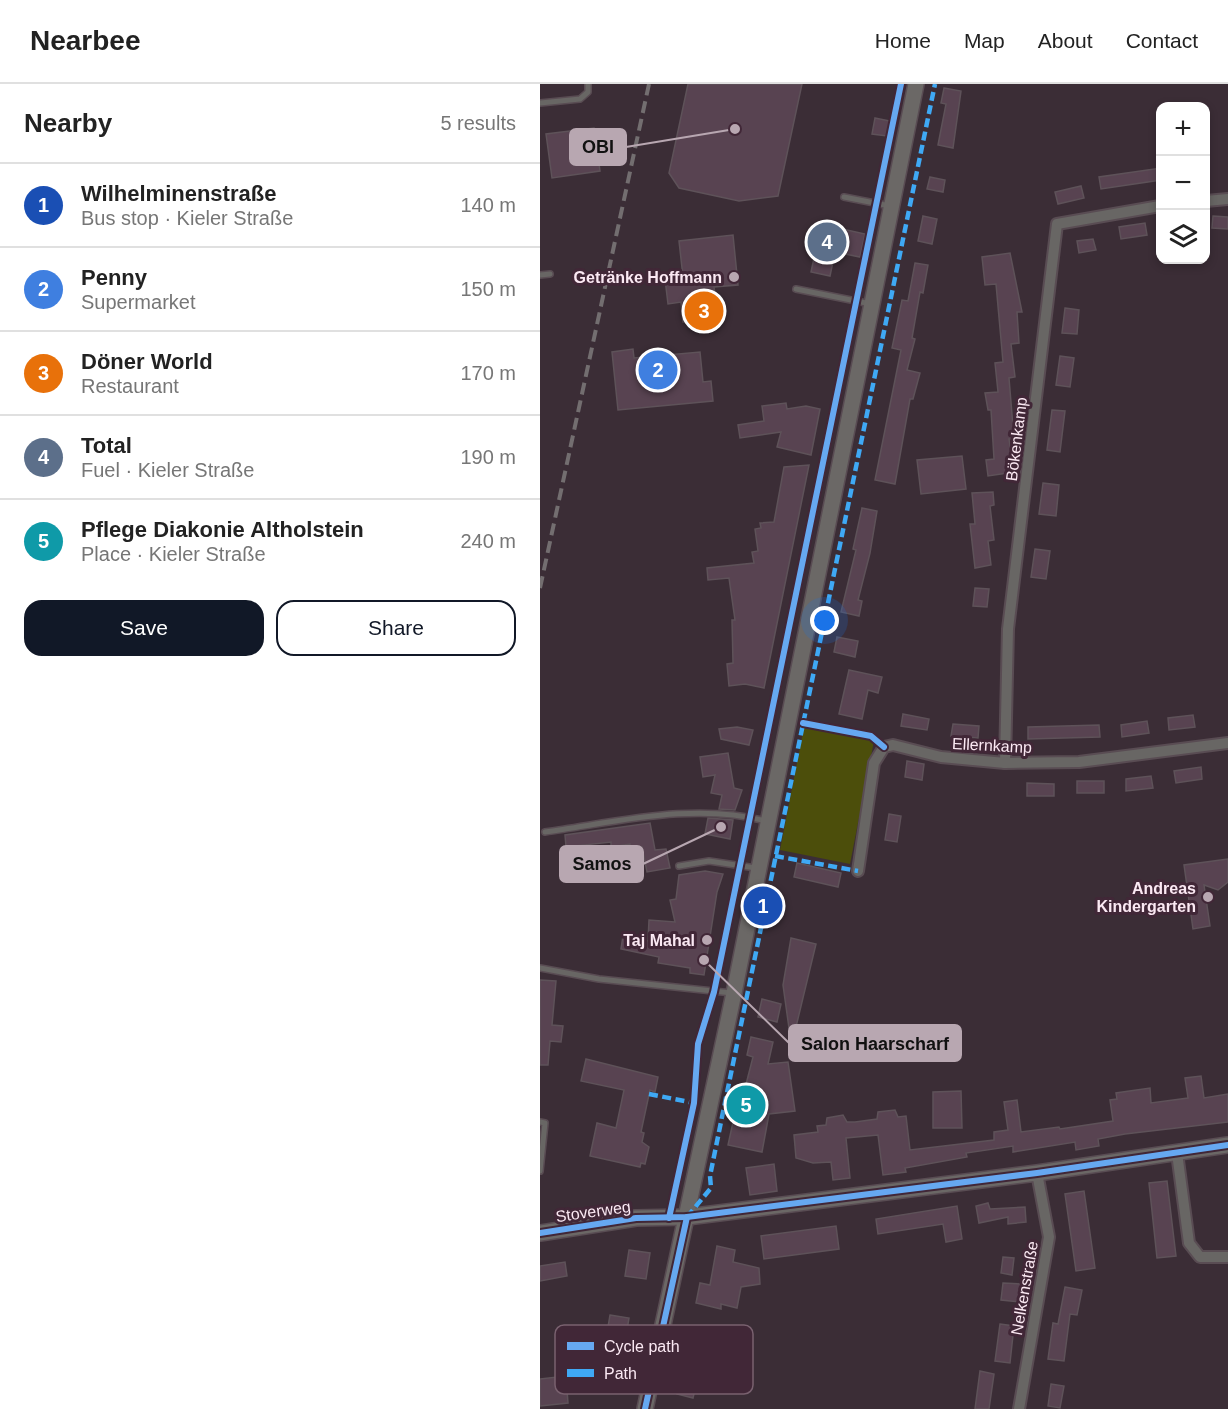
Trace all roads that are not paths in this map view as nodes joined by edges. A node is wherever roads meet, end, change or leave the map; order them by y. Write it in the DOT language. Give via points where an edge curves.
graph roads {
  1 [pos="588,84"];
  2 [pos="916,84"];
  3 [pos="540,103"];
  4 [pos="844,197"];
  5 [pos="1228,199"];
  6 [pos="1210,201"];
  7 [pos="892,206"];
  8 [pos="1156,206"];
  9 [pos="550,274"];
  10 [pos="540,275"];
  11 [pos="796,289"];
  12 [pos="873,305"];
  13 [pos="1228,743"];
  14 [pos="1005,763"];
  15 [pos="767,822"];
  16 [pos="545,832"];
  17 [pos="679,866"];
  18 [pos="758,868"];
  19 [pos="858,871"];
  20 [pos="540,968"];
  21 [pos="734,993"];
  22 [pos="540,1122"];
  23 [pos="1228,1145"];
  24 [pos="1177,1153"];
  25 [pos="540,1172"];
  26 [pos="1037,1173"];
  27 [pos="687,1217"];
  28 [pos="540,1233"];
  29 [pos="1228,1257"];
  30 [pos="663,1325"];
  31 [pos="648,1394"];
  32 [pos="645,1409"];
  33 [pos="1018,1409"];
  1 -- 3 [label="lane" via="588,92 580,99"];
  2 -- 7 [label="main road"];
  4 -- 7 [label="lane"];
  5 -- 6 [label="street"];
  7 -- 12 [label="main road"];
  8 -- 14 [label="street, Bökenkamp" via="1057,224 1008,629"];
  9 -- 10 [label="lane"];
  11 -- 12 [label="lane"];
  12 -- 15 [label="main road"];
  13 -- 14 [label="street, Ellernkamp" via="1079,762"];
  14 -- 19 [label="street, Ellernkamp" via="941,757 893,745 884,747 874,763"];
  15 -- 16 [label="lane" via="717,812"];
  15 -- 18 [label="main road"];
  17 -- 18 [label="lane" via="709,861"];
  18 -- 21 [label="main road"];
  20 -- 21 [label="lane" via="599,979"];
  21 -- 27 [label="main road"];
  22 -- 25 [label="lane" via="545,1123"];
  23 -- 24 [label="main road, Stoverweg"];
  24 -- 26 [label="main road, Stoverweg"];
  24 -- 29 [label="street" via="1189,1243 1200,1257"];
  26 -- 27 [label="main road, Stoverweg"];
  26 -- 33 [label="street, Nelkenstraße" via="1049,1237"];
  27 -- 28 [label="main road, Stoverweg" via="636,1218"];
  27 -- 30 [label="main road"];
  31 -- 32 [label="main road"];
}
